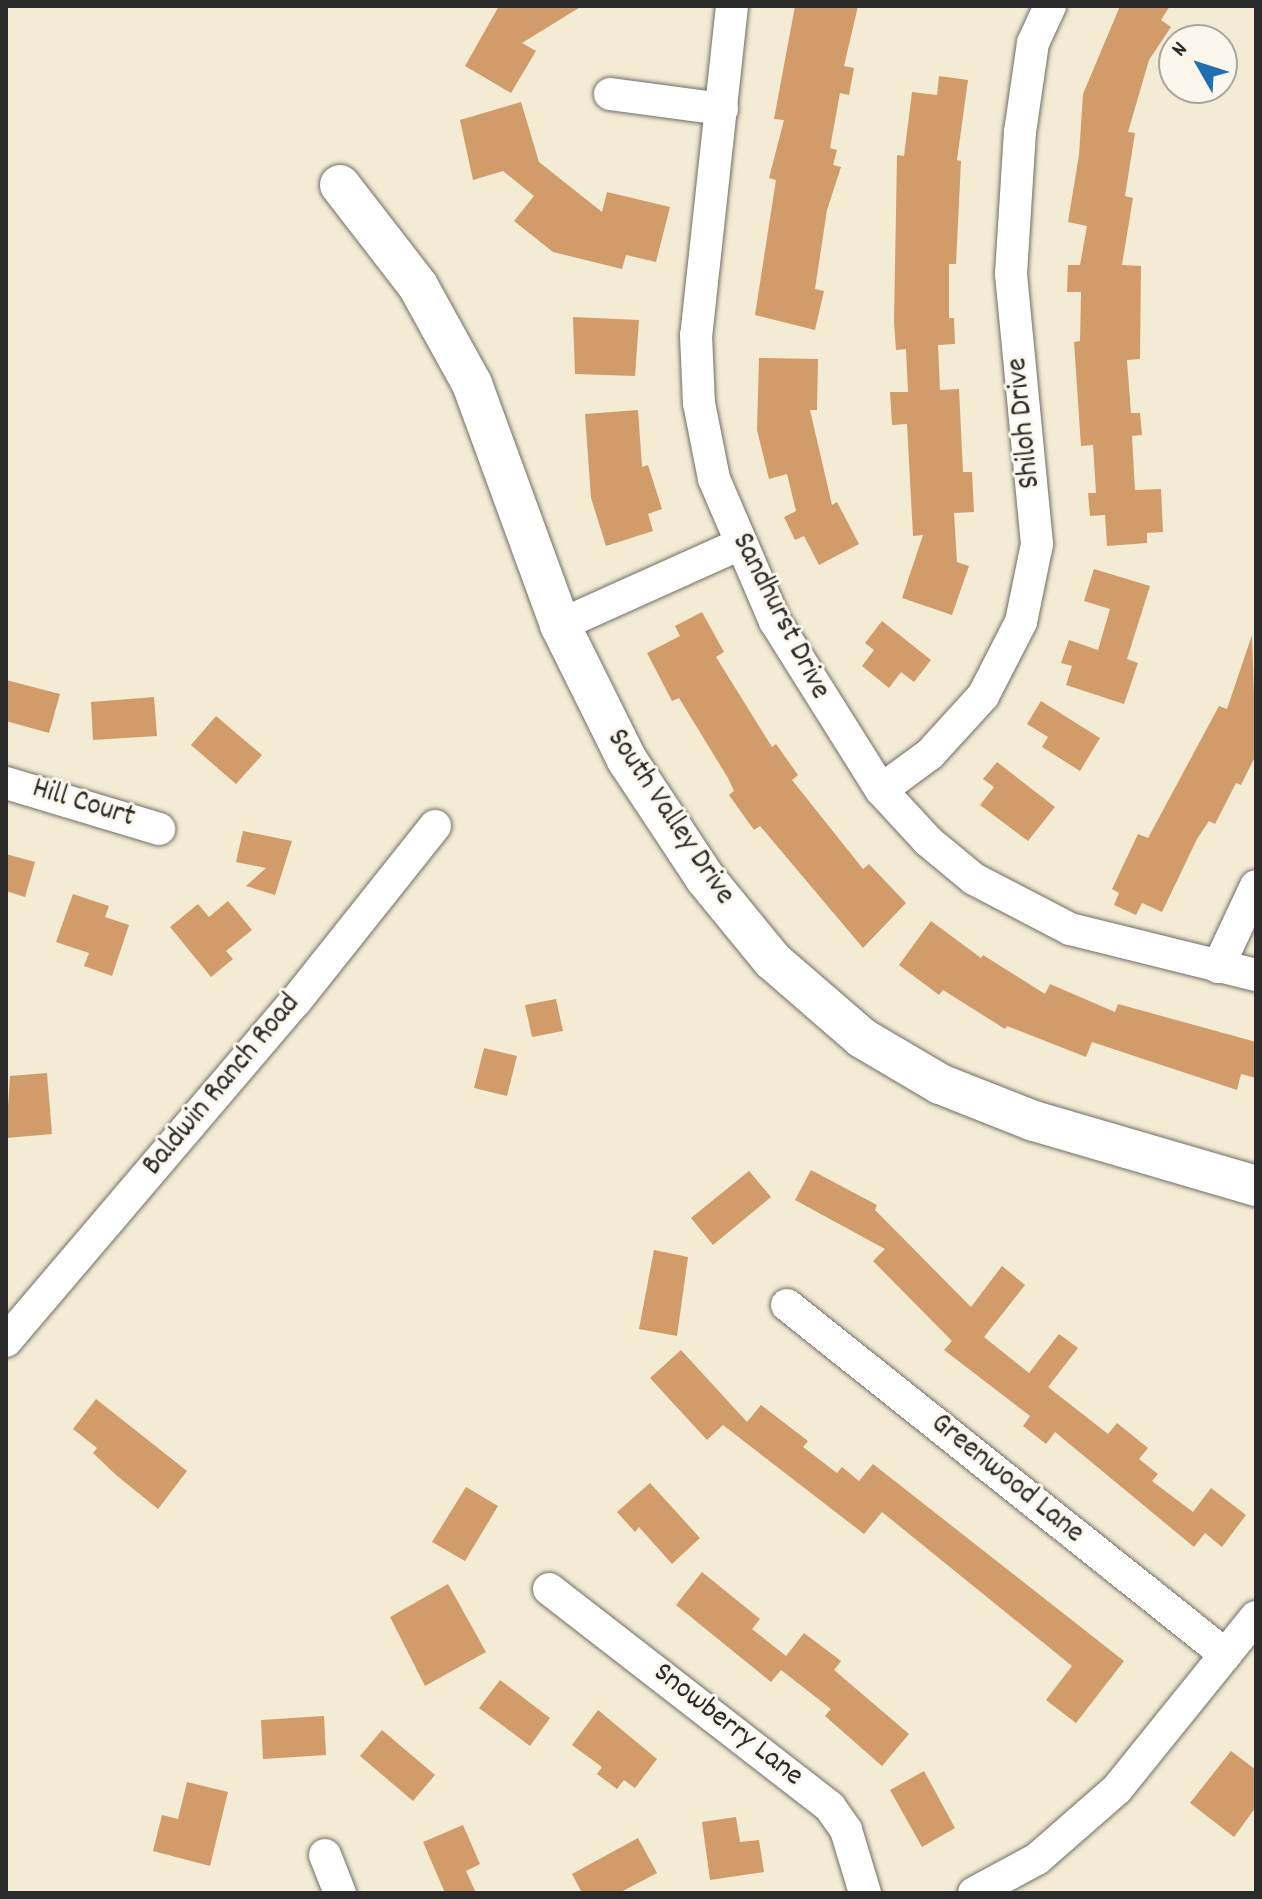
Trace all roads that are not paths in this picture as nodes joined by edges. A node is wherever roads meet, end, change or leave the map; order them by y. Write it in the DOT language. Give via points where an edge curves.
graph roads {
  1 [pos="732,6"];
  2 [pos="1050,6"];
  3 [pos="610,94"];
  4 [pos="722,109"];
  5 [pos="340,185"];
  6 [pos="738,545"];
  7 [pos="560,625"];
  8 [pos="6,783"];
  9 [pos="881,790"];
  10 [pos="435,826"];
  11 [pos="159,829"];
  12 [pos="1256,886"];
  13 [pos="1218,967"];
  14 [pos="1256,975"];
  15 [pos="1256,1186"];
  16 [pos="787,1305"];
  17 [pos="6,1341"];
  18 [pos="549,1589"];
  19 [pos="1256,1617"];
  20 [pos="1226,1655"];
  21 [pos="325,1855"];
  22 [pos="340,1893"];
  23 [pos="865,1893"];
  24 [pos="974,1893"];
  1 -- 4 [label="street, Sandhurst Drive"];
  2 -- 9 [label="street, Shiloh Drive" via="1031,58 1011,274 1037,544 1021,622 983,696 930,754"];
  3 -- 4 [label="street"];
  4 -- 6 [label="street, Sandhurst Drive" via="696,335 699,403 711,464"];
  5 -- 7 [label="street, South Valley Drive" via="418,286 472,384"];
  6 -- 7 [label="street"];
  6 -- 9 [label="street, Sandhurst Drive" via="823,705"];
  7 -- 15 [label="street, South Valley Drive" via="627,760 682,845 743,927 827,1010 900,1061 986,1104"];
  8 -- 11 [label="street, Hill Court"];
  9 -- 13 [label="street, Sandhurst Drive" via="928,841 974,879 1020,905 1070,929"];
  10 -- 17 [label="street, Baldwin Ranch Road" via="295,1002"];
  12 -- 13 [label="street"];
  13 -- 14 [label="street, Sandhurst Drive"];
  16 -- 20 [label="street, Greenwood Lane"];
  18 -- 23 [label="street, Snowberry Lane" via="830,1807 846,1830"];
  19 -- 20 [label="street"];
  20 -- 24 [label="street" via="1117,1789 1037,1859"];
  21 -- 22 [label="street"];
}
